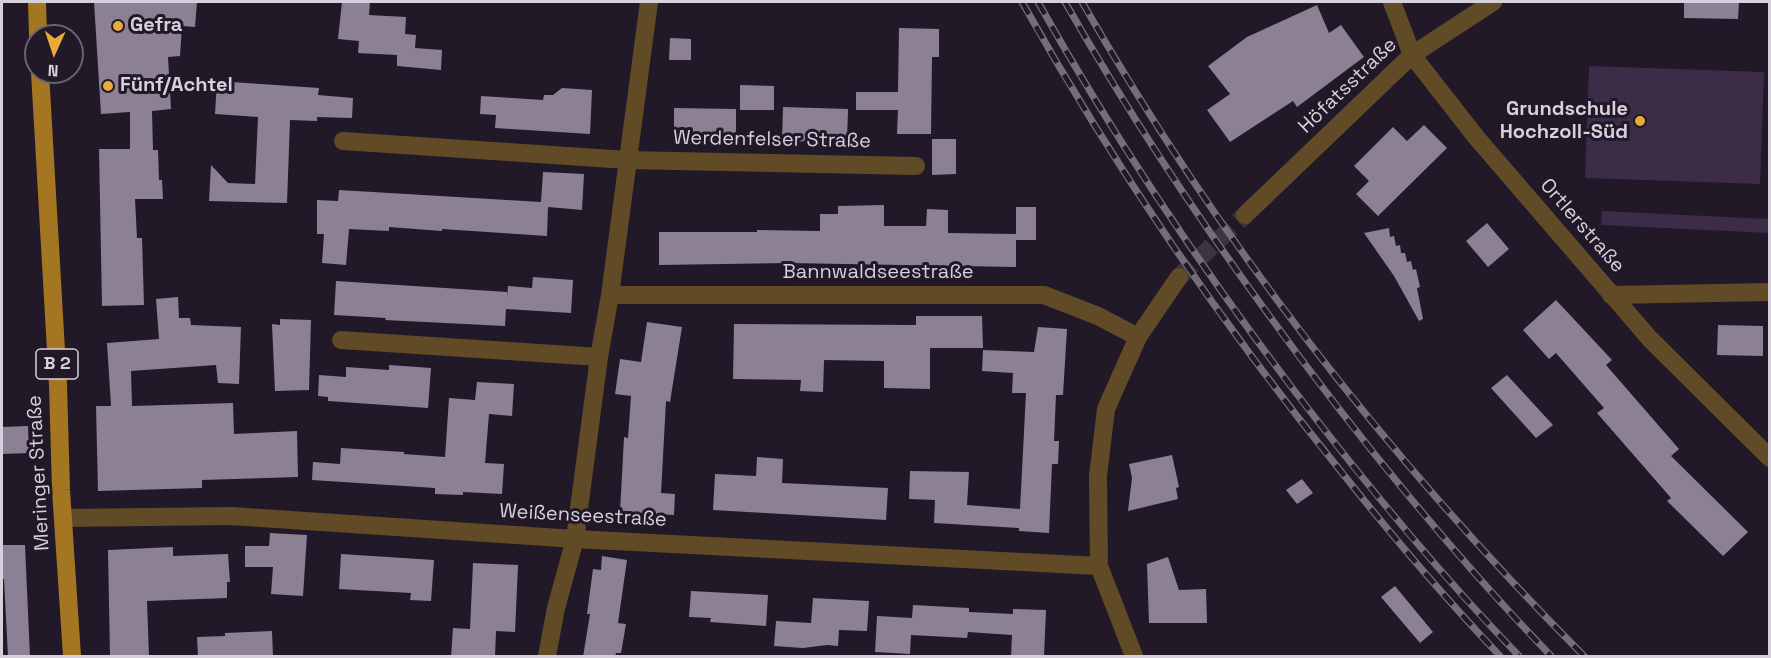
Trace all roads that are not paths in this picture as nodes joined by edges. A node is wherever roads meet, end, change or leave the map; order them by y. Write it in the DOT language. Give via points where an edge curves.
graph roads {
  1 [pos="37,2"];
  2 [pos="649,2"];
  3 [pos="1392,2"];
  4 [pos="1493,2"];
  5 [pos="38,24"];
  6 [pos="1412,55"];
  7 [pos="41,84"];
  8 [pos="343,141"];
  9 [pos="627,159"];
  10 [pos="916,166"];
  11 [pos="1245,215"];
  12 [pos="1179,277"];
  13 [pos="1770,292"];
  14 [pos="610,295"];
  15 [pos="1611,295"];
  16 [pos="1138,336"];
  17 [pos="341,340"];
  18 [pos="599,357"];
  19 [pos="1770,458"];
  20 [pos="63,518"];
  21 [pos="575,539"];
  22 [pos="1099,566"];
  23 [pos="72,657"];
  24 [pos="547,657"];
  25 [pos="1134,657"];
  1 -- 5 [label="main road"];
  2 -- 9 [label="street"];
  3 -- 6 [label="street, Ortlerstraße"];
  4 -- 6 [label="street, Höfatsstraße"];
  6 -- 11 [label="street, Höfatsstraße"];
  6 -- 15 [label="street, Ortlerstraße" via="1476,138"];
  7 -- 20 [label="main road, Meringer Straße / B 2"];
  8 -- 9 [label="street, Werdenfelser Straße"];
  9 -- 10 [label="street, Werdenfelser Straße"];
  9 -- 14 [label="street"];
  12 -- 16 [label="street"];
  13 -- 15 [label="street"];
  14 -- 16 [label="street, Bannwaldseestraße" via="1044,295"];
  14 -- 18 [label="street"];
  15 -- 19 [label="street, Ortlerstraße"];
  16 -- 22 [label="street" via="1106,409 1098,476"];
  17 -- 18 [label="street"];
  18 -- 21 [label="street"];
  20 -- 21 [label="street, Weißenseestraße" via="231,516"];
  20 -- 23 [label="main road, Meringer Straße / B 2"];
  21 -- 22 [label="street, Weißenseestraße"];
  21 -- 24 [label="street"];
  22 -- 25 [label="street"];
}
